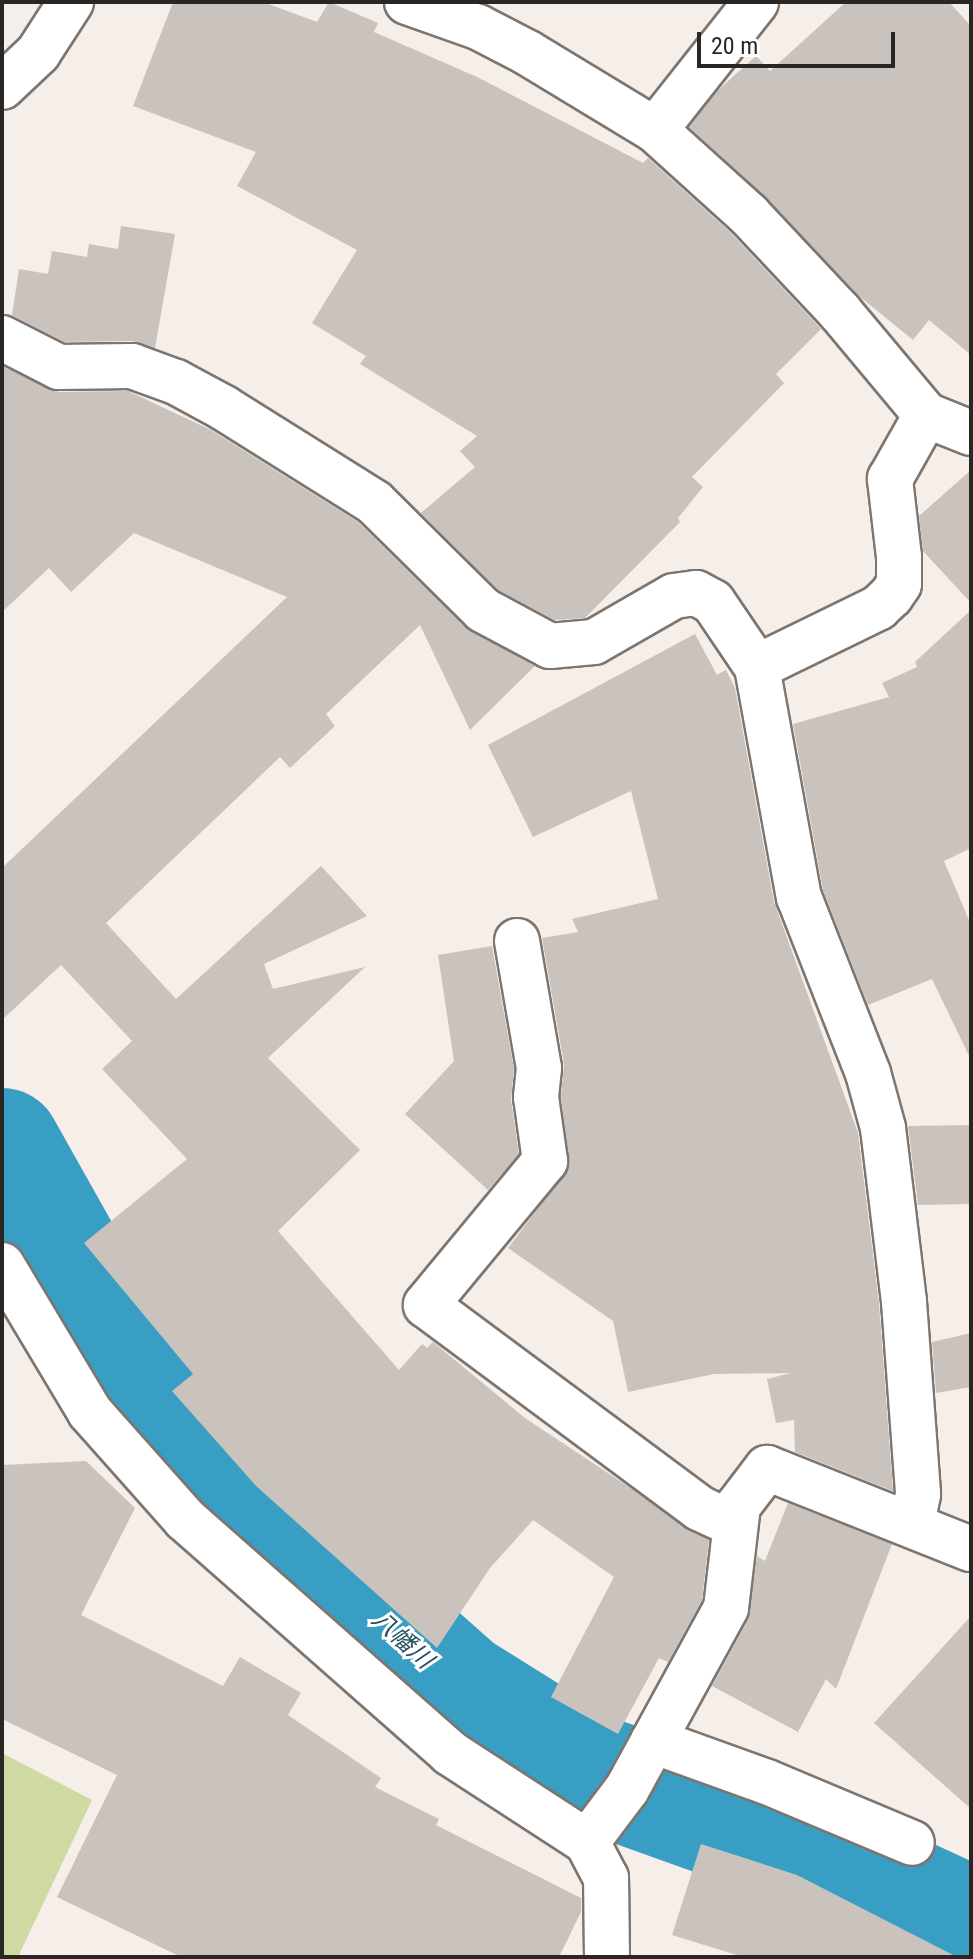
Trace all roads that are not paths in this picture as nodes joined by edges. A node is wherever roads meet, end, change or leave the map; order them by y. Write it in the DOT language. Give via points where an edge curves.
graph roads {
  1 [pos="71,2"];
  2 [pos="407,2"];
  3 [pos="756,2"];
  4 [pos="2,87"];
  5 [pos="655,130"];
  6 [pos="2,338"];
  7 [pos="926,415"];
  8 [pos="971,433"];
  9 [pos="757,667"];
  10 [pos="517,941"];
  11 [pos="2,1265"];
  12 [pos="734,1524"];
  13 [pos="912,1524"];
  14 [pos="971,1549"];
  15 [pos="649,1749"];
  16 [pos="599,1826"];
  17 [pos="912,1843"];
  18 [pos="607,1957"];
  1 -- 4 [label="street" via="38,53"];
  2 -- 5 [label="street" via="516,46"];
  3 -- 5 [label="street"];
  5 -- 7 [label="street" via="749,215"];
  6 -- 9 [label="street" via="59,367 132,366 224,408 374,502 483,610 550,646 594,642 674,596 696,593 713,602"];
  7 -- 8 [label="street"];
  7 -- 9 [label="street" via="890,479 899,557 899,584 891,596 878,608"];
  9 -- 13 [label="street" via="799,897 868,1073 883,1128 918,1494"];
  10 -- 12 [label="street" via="539,1068 536,1097 545,1161 426,1305 699,1508"];
  11 -- 16 [label="street" via="90,1412 185,1519 450,1753"];
  12 -- 13 [label="street" via="738,1506 767,1468"];
  12 -- 15 [label="street" via="726,1608"];
  13 -- 14 [label="street"];
  15 -- 16 [label="street"];
  15 -- 17 [label="street" via="767,1782"];
  16 -- 18 [label="street"];
}
